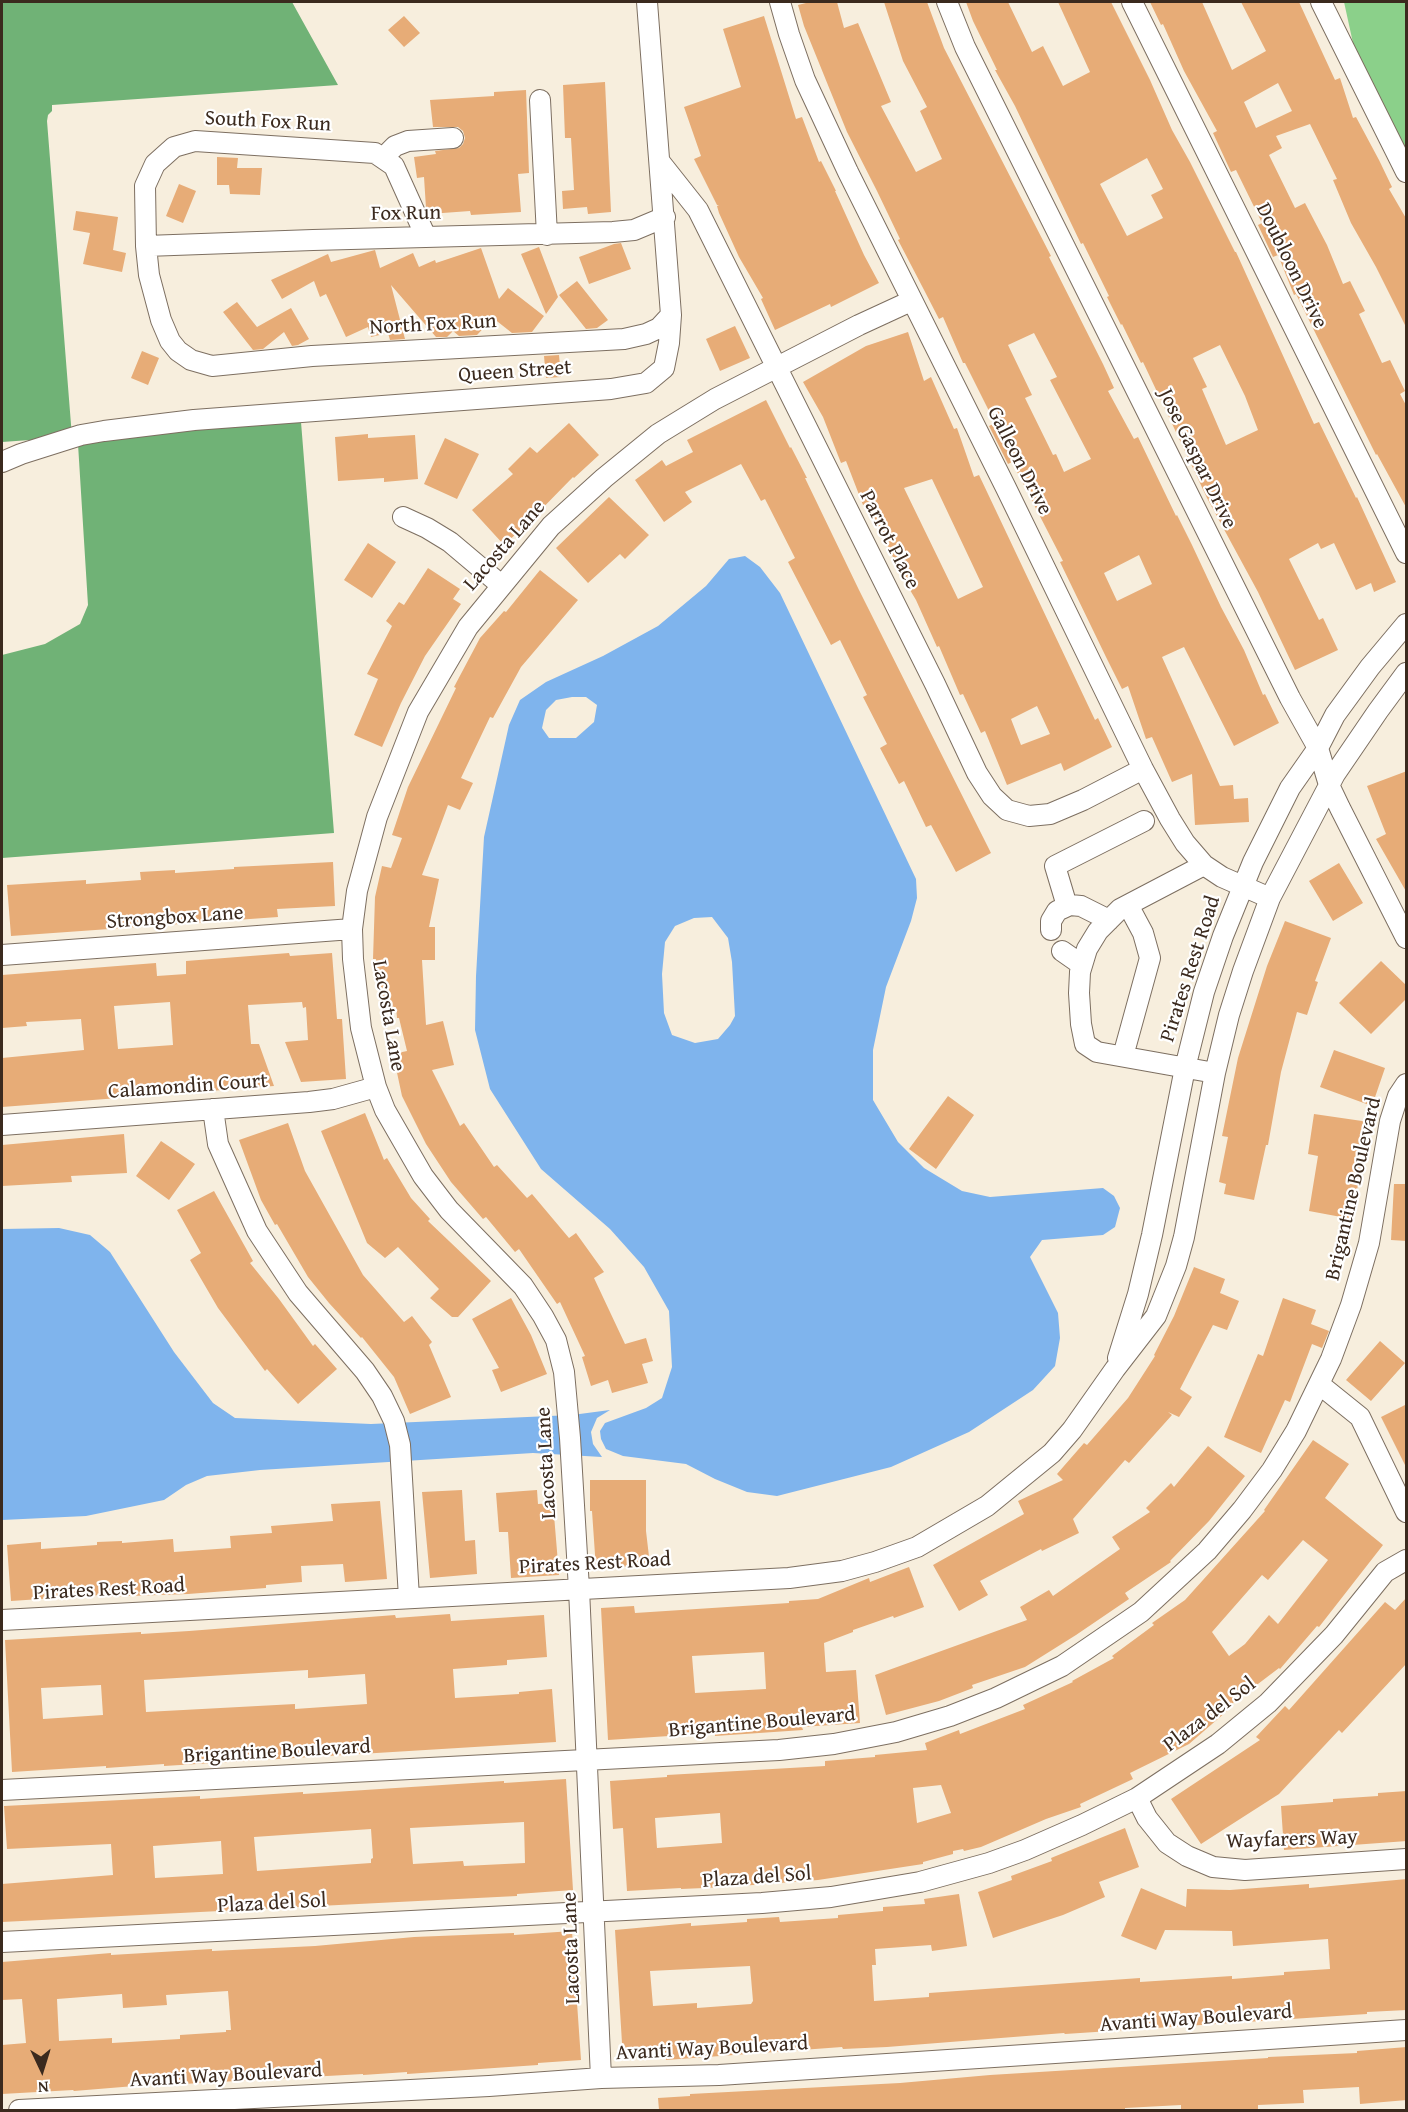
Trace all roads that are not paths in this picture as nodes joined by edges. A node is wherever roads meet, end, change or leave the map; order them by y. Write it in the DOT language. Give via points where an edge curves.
graph roads {
  1 [pos="646,2"];
  2 [pos="780,2"];
  3 [pos="947,2"];
  4 [pos="1132,2"];
  5 [pos="1321,2"];
  6 [pos="540,100"];
  7 [pos="453,138"];
  8 [pos="383,158"];
  9 [pos="660,162"];
  10 [pos="1407,172"];
  11 [pos="664,217"];
  12 [pos="547,235"];
  13 [pos="426,237"];
  14 [pos="146,246"];
  15 [pos="911,301"];
  16 [pos="671,315"];
  17 [pos="775,367"];
  18 [pos="2,462"];
  19 [pos="404,517"];
  20 [pos="1407,553"];
  21 [pos="501,585"];
  22 [pos="1407,624"];
  23 [pos="1407,674"];
  24 [pos="1318,748"];
  25 [pos="1143,769"];
  26 [pos="1329,785"];
  27 [pos="1144,821"];
  28 [pos="1204,865"];
  29 [pos="1244,886"];
  30 [pos="1270,898"];
  31 [pos="1128,905"];
  32 [pos="1067,906"];
  33 [pos="1109,920"];
  34 [pos="352,928"];
  35 [pos="1051,930"];
  36 [pos="1407,938"];
  37 [pos="1062,951"];
  38 [pos="2,955"];
  39 [pos="1082,965"];
  40 [pos="1123,1056"];
  41 [pos="1185,1068"];
  42 [pos="1215,1073"];
  43 [pos="1407,1084"];
  44 [pos="376,1087"];
  45 [pos="213,1109"];
  46 [pos="2,1125"];
  47 [pos="1151,1239"];
  48 [pos="1182,1245"];
  49 [pos="1115,1369"];
  50 [pos="1319,1384"];
  51 [pos="1407,1512"];
  52 [pos="1407,1560"];
  53 [pos="579,1589"];
  54 [pos="409,1598"];
  55 [pos="2,1620"];
  56 [pos="588,1759"];
  57 [pos="2,1790"];
  58 [pos="1137,1798"];
  59 [pos="1407,1859"];
  60 [pos="595,1910"];
  61 [pos="2,1942"];
  62 [pos="1407,2030"];
  63 [pos="601,2078"];
  64 [pos="19,2110"];
  1 -- 9 [label="street, Queen Street"];
  2 -- 15 [label="street, Galleon Drive" via="805,80"];
  3 -- 24 [label="street, Jose Gaspar Drive" via="981,79"];
  4 -- 20 [label="street, Doubloon Drive"];
  5 -- 10 [label="street"];
  6 -- 12 [label="street"];
  7 -- 8 [label="street" via="408,141 395,146"];
  8 -- 13 [label="street" via="394,166"];
  8 -- 14 [label="street, South Fox Run" via="375,153 344,150 195,141 174,147 155,164 145,186"];
  9 -- 11 [label="street, Queen Street"];
  9 -- 17 [label="street, Parrot Place" via="698,210"];
  11 -- 12 [label="street, Fox Run" via="634,230"];
  11 -- 16 [label="street, Queen Street"];
  12 -- 13 [label="street, Fox Run"];
  13 -- 14 [label="street, Fox Run"];
  14 -- 16 [label="street, North Fox Run" via="160,320 170,341 191,360 212,366 312,356 624,339 659,328"];
  15 -- 17 [label="street, Lacosta Lane"];
  15 -- 25 [label="street, Galleon Drive"];
  16 -- 18 [label="street, Queen Street" via="664,368 646,383 611,389 194,420 104,431"];
  17 -- 21 [label="street, Lacosta Lane" via="715,399 649,442 551,526"];
  17 -- 25 [label="street, Parrot Place" via="977,773 992,796 1008,810 1029,816 1050,814"];
  19 -- 21 [label="street" via="444,538"];
  21 -- 34 [label="street, Lacosta Lane" via="462,636 418,712 377,817 357,891"];
  22 -- 24 [label="street, Pirates Rest Road" via="1342,706"];
  23 -- 26 [label="street, Pirates Rest Road"];
  24 -- 26 [label="street, Jose Gaspar Drive"];
  24 -- 29 [label="street, Pirates Rest Road" via="1290,788"];
  25 -- 28 [label="street, Galleon Drive" via="1185,843"];
  26 -- 30 [label="street, Pirates Rest Road"];
  26 -- 36 [label="street, Jose Gaspar Drive"];
  27 -- 32 [label="street" via="1055,866"];
  28 -- 29 [label="street, Galleon Drive"];
  28 -- 31 [label="street"];
  29 -- 30 [label="street, Galleon Drive"];
  29 -- 41 [label="street, Pirates Rest Road" via="1222,936"];
  30 -- 42 [label="street, Pirates Rest Road" via="1229,1015"];
  31 -- 33 [label="street"];
  31 -- 40 [label="street" via="1143,933 1150,958"];
  32 -- 33 [label="street" via="1081,906"];
  32 -- 35 [label="street" via="1057,911"];
  33 -- 39 [label="street" via="1087,949"];
  34 -- 38 [label="street, Strongbox Lane"];
  34 -- 44 [label="street, Lacosta Lane" via="361,1028"];
  37 -- 39 [label="street"];
  39 -- 40 [label="street" via="1079,993 1085,1044 1097,1052"];
  40 -- 41 [label="street"];
  41 -- 42 [label="street"];
  41 -- 47 [label="street, Pirates Rest Road"];
  42 -- 48 [label="street, Pirates Rest Road"];
  43 -- 50 [label="street, Brigantine Boulevard" via="1398,1096 1390,1121 1368,1244 1351,1305"];
  44 -- 45 [label="street, Calamondin Court" via="333,1099"];
  44 -- 53 [label="street, Lacosta Lane" via="423,1176 449,1210 523,1286 556,1340 567,1397"];
  45 -- 46 [label="street, Calamondin Court"];
  45 -- 54 [label="street" via="218,1144 257,1231 298,1293 365,1371 394,1421 400,1445"];
  47 -- 48 [label="street"];
  47 -- 49 [label="street, Pirates Rest Road"];
  48 -- 49 [label="street, Pirates Rest Road" via="1156,1317"];
  49 -- 53 [label="street, Pirates Rest Road" via="1052,1453 987,1506 917,1547 842,1570 789,1578"];
  50 -- 51 [label="street" via="1360,1416"];
  50 -- 56 [label="street, Brigantine Boulevard" via="1272,1470 1208,1551 1142,1612 1062,1666 950,1716 868,1739 779,1750"];
  52 -- 58 [label="street, Plaza del Sol" via="1385,1572 1334,1635 1268,1703 1218,1744"];
  53 -- 54 [label="street, Pirates Rest Road"];
  53 -- 56 [label="street, Lacosta Lane"];
  54 -- 55 [label="street, Pirates Rest Road"];
  56 -- 57 [label="street, Brigantine Boulevard"];
  56 -- 60 [label="street, Lacosta Lane"];
  58 -- 59 [label="street, Wayfarers Way" via="1167,1843 1213,1867 1245,1870"];
  58 -- 60 [label="street, Plaza del Sol" via="1024,1850 920,1882 819,1898"];
  60 -- 61 [label="street, Plaza del Sol"];
  60 -- 63 [label="street, Lacosta Lane"];
  62 -- 63 [label="street, Avanti Way Boulevard" via="719,2074"];
  63 -- 64 [label="street, Avanti Way Boulevard"];
}
